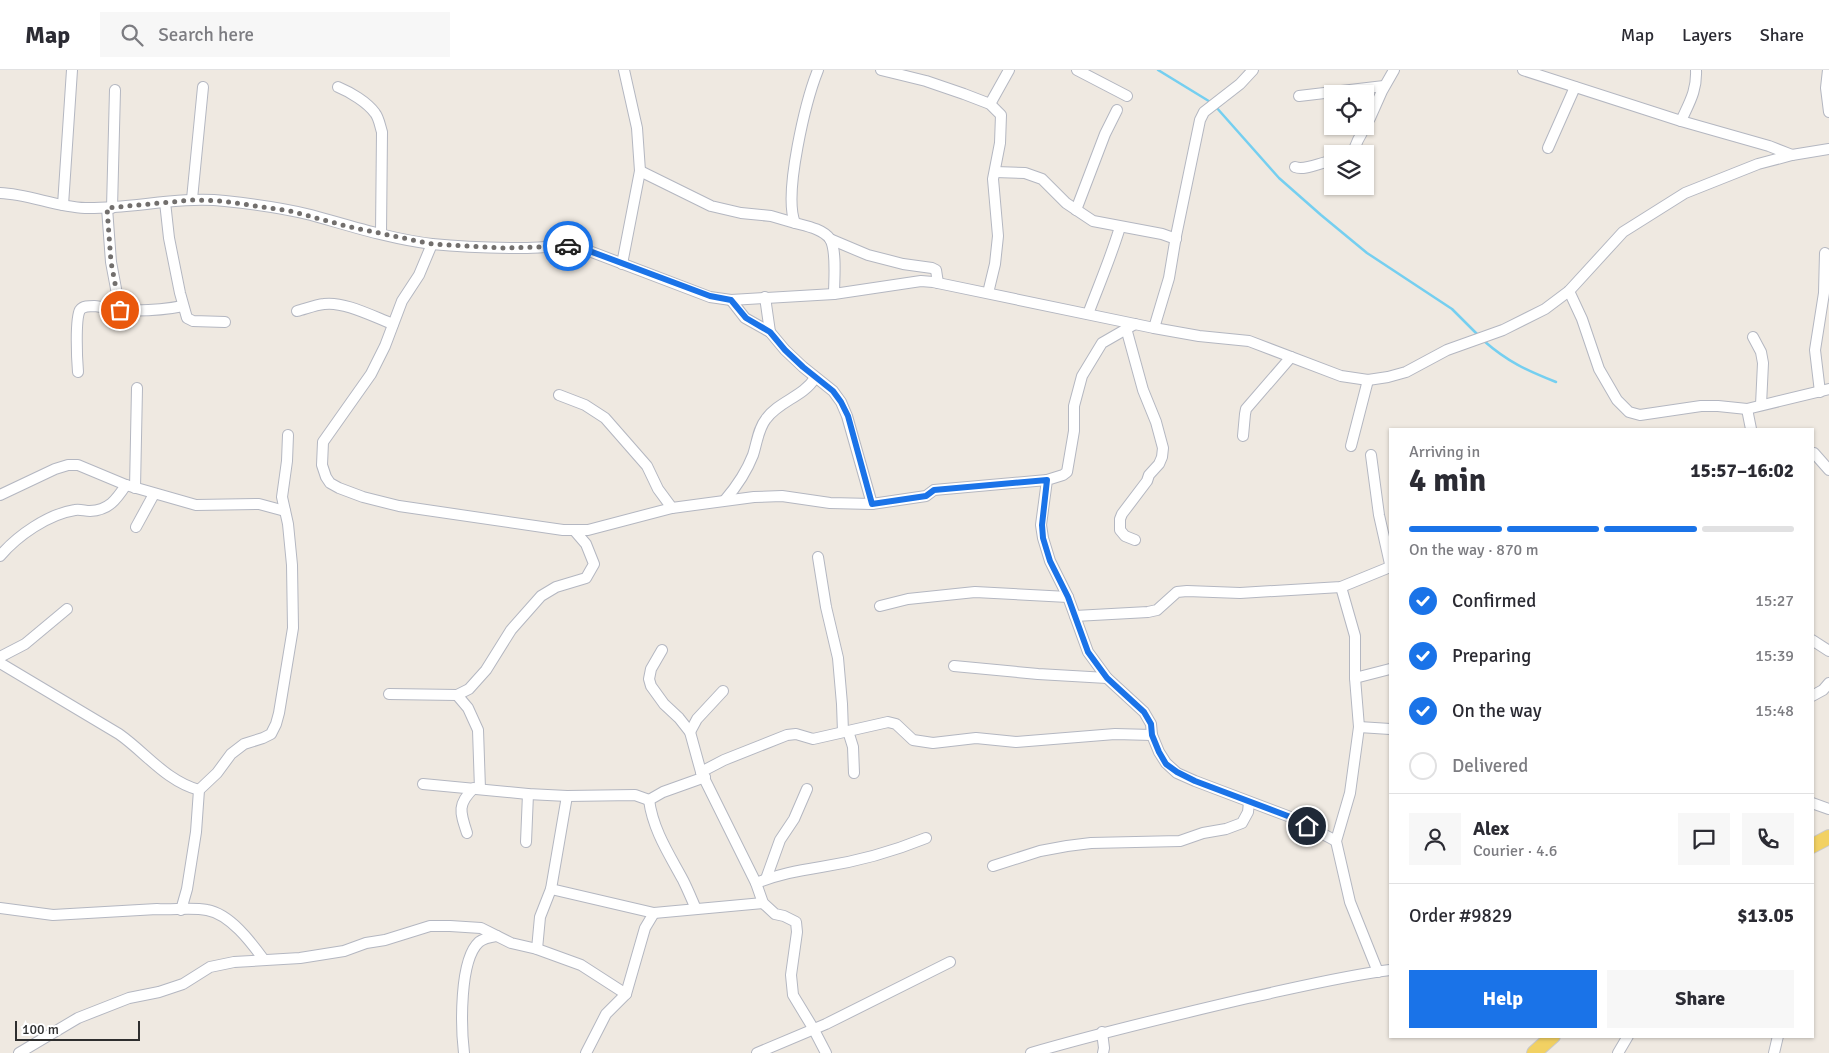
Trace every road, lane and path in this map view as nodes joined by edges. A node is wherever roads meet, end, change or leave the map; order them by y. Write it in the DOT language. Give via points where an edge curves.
graph roads {
  1 [pos="72,70"];
  2 [pos="624,70"];
  3 [pos="818,70"];
  4 [pos="881,70"];
  5 [pos="1009,70"];
  6 [pos="1077,70"];
  7 [pos="1253,70"];
  8 [pos="1394,70"];
  9 [pos="1523,70"];
  10 [pos="1696,70"];
  11 [pos="1828,70"];
  12 [pos="1384,86"];
  13 [pos="203,87"];
  14 [pos="338,87"];
  15 [pos="1575,87"];
  16 [pos="115,90"];
  17 [pos="1127,96"];
  18 [pos="1300,96"];
  19 [pos="990,104"];
  20 [pos="1118,110"];
  21 [pos="1829,112"];
  22 [pos="1681,121"];
  23 [pos="1356,145"];
  24 [pos="1548,148"];
  25 [pos="1829,149"];
  26 [pos="1792,155"];
  27 [pos="1324,162"];
  28 [pos="1295,167"];
  29 [pos="640,171"];
  30 [pos="996,172"];
  31 [pos="0,193"];
  32 [pos="192,200"];
  33 [pos="166,202"];
  34 [pos="63,205"];
  35 [pos="110,208"];
  36 [pos="1076,210"];
  37 [pos="795,223"];
  38 [pos="1120,227"];
  39 [pos="381,234"];
  40 [pos="830,239"];
  41 [pos="1176,239"];
  42 [pos="432,244"];
  43 [pos="1825,253"];
  44 [pos="622,264"];
  45 [pos="938,283"];
  46 [pos="1569,291"];
  47 [pos="988,293"];
  48 [pos="834,294"];
  49 [pos="765,297"];
  50 [pos="731,300"];
  51 [pos="183,306"];
  52 [pos="120,310"];
  53 [pos="297,311"];
  54 [pos="1088,314"];
  55 [pos="225,322"];
  56 [pos="393,324"];
  57 [pos="1130,326"];
  58 [pos="1154,328"];
  59 [pos="770,332"];
  60 [pos="1753,337"];
  61 [pos="1292,357"];
  62 [pos="78,372"];
  63 [pos="815,378"];
  64 [pos="1368,380"];
  65 [pos="137,388"];
  66 [pos="1825,390"];
  67 [pos="559,395"];
  68 [pos="1761,405"];
  69 [pos="1747,409"];
  70 [pos="1751,428"];
  71 [pos="288,435"];
  72 [pos="1243,436"];
  73 [pos="1350,446"];
  74 [pos="1814,453"];
  75 [pos="1371,455"];
  76 [pos="1829,470"];
  77 [pos="1047,480"];
  78 [pos="131,487"];
  79 [pos="154,494"];
  80 [pos="0,495"];
  81 [pos="725,500"];
  82 [pos="872,504"];
  83 [pos="672,508"];
  84 [pos="285,511"];
  85 [pos="136,527"];
  86 [pos="574,530"];
  87 [pos="1135,540"];
  88 [pos="0,556"];
  89 [pos="818,558"];
  90 [pos="1389,561"];
  91 [pos="1389,566"];
  92 [pos="1341,587"];
  93 [pos="1068,597"];
  94 [pos="880,606"];
  95 [pos="67,609"];
  96 [pos="1075,616"];
  97 [pos="1814,641"];
  98 [pos="662,650"];
  99 [pos="1829,650"];
  100 [pos="0,657"];
  101 [pos="0,663"];
  102 [pos="954,666"];
  103 [pos="1389,669"];
  104 [pos="1107,678"];
  105 [pos="1355,678"];
  106 [pos="1829,683"];
  107 [pos="723,691"];
  108 [pos="389,694"];
  109 [pos="457,695"];
  110 [pos="1814,695"];
  111 [pos="1359,727"];
  112 [pos="1389,729"];
  113 [pos="846,731"];
  114 [pos="690,732"];
  115 [pos="1152,735"];
  116 [pos="854,772"];
  117 [pos="703,774"];
  118 [pos="424,784"];
  119 [pos="477,788"];
  120 [pos="807,789"];
  121 [pos="200,790"];
  122 [pos="528,794"];
  123 [pos="567,796"];
  124 [pos="649,800"];
  125 [pos="1250,802"];
  126 [pos="1814,804"];
  127 [pos="1829,809"];
  128 [pos="467,833"];
  129 [pos="1829,837"];
  130 [pos="926,838"];
  131 [pos="1336,841"];
  132 [pos="526,842"];
  133 [pos="1814,845"];
  134 [pos="993,866"];
  135 [pos="761,881"];
  136 [pos="551,889"];
  137 [pos="762,903"];
  138 [pos="0,908"];
  139 [pos="696,909"];
  140 [pos="181,910"];
  141 [pos="654,913"];
  142 [pos="497,936"];
  143 [pos="537,949"];
  144 [pos="264,960"];
  145 [pos="950,962"];
  146 [pos="1389,970"];
  147 [pos="1378,972"];
  148 [pos="626,994"];
  149 [pos="814,1028"];
  150 [pos="1102,1032"];
  151 [pos="1551,1038"];
  152 [pos="1627,1038"];
  153 [pos="1778,1038"];
  154 [pos="19,1053"];
  155 [pos="464,1053"];
  156 [pos="586,1053"];
  157 [pos="757,1053"];
  158 [pos="826,1053"];
  159 [pos="1030,1053"];
  160 [pos="1103,1053"];
  161 [pos="1534,1053"];
  162 [pos="1618,1053"];
  163 [pos="1774,1053"];
  1 -- 34 [label="street"];
  2 -- 29 [label="street" via="637,128"];
  3 -- 37 [label="street" via="806,106 791,186"];
  4 -- 19 [label="street" via="926,81"];
  5 -- 19 [label="street"];
  6 -- 17 [label="street"];
  7 -- 41 [label="street" via="1204,112 1200,120"];
  8 -- 12 [label="street"];
  9 -- 15 [label="street"];
  10 -- 22 [label="street" via="1695,92"];
  11 -- 21 [label="street"];
  12 -- 18 [label="street"];
  12 -- 23 [label="street"];
  13 -- 32 [label="street"];
  14 -- 39 [label="street" via="365,104 379,119 382,132"];
  15 -- 22 [label="street"];
  15 -- 24 [label="street"];
  16 -- 35 [label="street"];
  19 -- 30 [label="street" via="1001,115"];
  20 -- 36 [label="street" via="1105,134"];
  22 -- 26 [label="street"];
  25 -- 26 [label="street"];
  26 -- 46 [label="street" via="1758,164 1685,193 1623,232"];
  27 -- 28 [label="street" via="1306,168"];
  29 -- 37 [label="street" via="711,206"];
  29 -- 44 [label="street"];
  30 -- 36 [label="street" via="1025,173 1042,179"];
  30 -- 47 [label="street" via="993,191 998,236 996,264"];
  31 -- 34 [label="street"];
  32 -- 33 [label="street"];
  32 -- 39 [label="street" via="290,211"];
  33 -- 35 [label="street"];
  33 -- 51 [label="street"];
  34 -- 35 [label="street"];
  35 -- 52 [label="street" via="111,262"];
  36 -- 38 [label="street" via="1093,221"];
  37 -- 40 [label="street" via="823,233"];
  38 -- 41 [label="street"];
  38 -- 54 [label="street"];
  39 -- 42 [label="street"];
  40 -- 45 [label="street" via="868,255 932,268 936,270"];
  40 -- 48 [label="street" via="834,250"];
  41 -- 58 [label="street" via="1169,278"];
  42 -- 44 [label="street" via="502,248 576,246"];
  42 -- 56 [label="street"];
  43 -- 66 [label="street" via="1824,293 1815,350"];
  44 -- 50 [label="street" via="710,296"];
  45 -- 47 [label="street"];
  45 -- 48 [label="street" via="921,281"];
  46 -- 64 [label="street" via="1545,309 1504,330 1447,350 1406,372"];
  46 -- 69 [label="street" via="1599,369 1617,400 1629,412 1640,415 1701,406"];
  47 -- 54 [label="street"];
  48 -- 49 [label="street"];
  49 -- 50 [label="street"];
  49 -- 59 [label="street"];
  50 -- 59 [label="street" via="746,318"];
  51 -- 52 [label="street"];
  51 -- 55 [label="street" via="187,318 193,321"];
  52 -- 62 [label="street" via="82,308 77,327"];
  53 -- 56 [label="street" via="334,304"];
  54 -- 57 [label="street"];
  56 -- 86 [label="street" via="371,374 323,442 322,466 330,483 363,497 398,506"];
  57 -- 58 [label="street"];
  57 -- 77 [label="street" via="1102,343 1082,376 1074,406 1074,431 1067,472"];
  57 -- 87 [label="street" via="1142,390 1163,448 1159,464 1120,519 1120,530"];
  58 -- 61 [label="street" via="1250,341"];
  59 -- 63 [label="street"];
  60 -- 68 [label="street" via="1763,363"];
  61 -- 64 [label="street" via="1341,376"];
  61 -- 72 [label="street" via="1246,410"];
  63 -- 81 [label="street" via="806,390 773,410 765,420 744,475"];
  63 -- 82 [label="street" via="833,391 848,416"];
  64 -- 73 [label="street"];
  65 -- 78 [label="street"];
  66 -- 68 [label="street"];
  67 -- 83 [label="street" via="585,405 605,418 647,466"];
  68 -- 69 [label="street"];
  69 -- 70 [label="street"];
  71 -- 84 [label="street" via="282,497"];
  74 -- 76 [label="street"];
  75 -- 90 [label="street"];
  77 -- 82 [label="street" via="934,490 926,496"];
  77 -- 93 [label="street" via="1042,512 1043,538 1050,561"];
  78 -- 79 [label="street"];
  78 -- 80 [label="street" via="78,465 68,465"];
  78 -- 88 [label="street" via="101,510 75,510 53,517 12,542"];
  79 -- 84 [label="street" via="196,505 254,503"];
  79 -- 85 [label="street"];
  81 -- 82 [label="street" via="782,496 830,503"];
  81 -- 83 [label="street"];
  83 -- 86 [label="street" via="588,530"];
  84 -- 121 [label="street" via="292,565 293,628 276,724 271,734 244,744 231,754"];
  86 -- 109 [label="street" via="586,544 594,564 591,572 586,578 556,586 541,596 511,630 476,682"];
  89 -- 113 [label="street" via="838,658"];
  91 -- 92 [label="street"];
  92 -- 96 [label="street" via="1240,593 1187,591 1178,592 1157,610"];
  92 -- 105 [label="street" via="1355,636"];
  93 -- 94 [label="street" via="974,592 908,599"];
  93 -- 96 [label="street"];
  95 -- 100 [label="street" via="26,644"];
  96 -- 104 [label="street" via="1088,652"];
  97 -- 99 [label="street"];
  98 -- 114 [label="street" via="651,669 651,686"];
  101 -- 121 [label="street" via="119,734 185,786"];
  102 -- 104 [label="street"];
  103 -- 105 [label="street"];
  104 -- 115 [label="street" via="1144,712 1151,724"];
  105 -- 111 [label="street"];
  106 -- 110 [label="street"];
  107 -- 114 [label="street" via="697,719"];
  108 -- 109 [label="street"];
  109 -- 119 [label="street" via="468,708 478,730"];
  111 -- 112 [label="street"];
  111 -- 131 [label="street" via="1350,793"];
  113 -- 115 [label="street" via="888,722 896,724 913,740 933,744 976,738 1016,742 1115,734"];
  113 -- 116 [label="street" via="853,747"];
  113 -- 117 [label="street" via="812,739 788,735 724,760"];
  114 -- 117 [label="street"];
  115 -- 125 [label="street" via="1166,764 1177,772"];
  117 -- 124 [label="street"];
  117 -- 135 [label="street"];
  118 -- 119 [label="street"];
  119 -- 122 [label="street"];
  119 -- 128 [label="street" via="466,796 460,810"];
  120 -- 135 [label="street"];
  121 -- 140 [label="street" via="187,889"];
  122 -- 123 [label="street"];
  122 -- 132 [label="street"];
  123 -- 124 [label="street" via="635,795"];
  123 -- 136 [label="street"];
  124 -- 139 [label="street" via="651,818"];
  125 -- 131 [label="street" via="1293,818"];
  125 -- 134 [label="street" via="1242,823 1180,841 1066,846"];
  126 -- 127 [label="street"];
  129 -- 133 [label="main road"];
  130 -- 135 [label="street" via="861,858 778,874"];
  131 -- 147 [label="street" via="1350,902"];
  135 -- 137 [label="street"];
  136 -- 141 [label="street"];
  136 -- 143 [label="street" via="540,917"];
  137 -- 139 [label="street"];
  137 -- 149 [label="street" via="775,914 796,922 791,974 793,995"];
  138 -- 140 [label="street" via="53,915"];
  139 -- 141 [label="street"];
  140 -- 144 [label="street" via="206,909 220,913 248,939"];
  141 -- 148 [label="street" via="645,928"];
  142 -- 143 [label="street"];
  142 -- 144 [label="street" via="481,928 430,926 344,951"];
  142 -- 155 [label="street" via="479,942 471,953 466,970"];
  143 -- 148 [label="street" via="581,965"];
  144 -- 154 [label="street" via="210,967 182,984 99,1009"];
  145 -- 149 [label="street"];
  146 -- 147 [label="street"];
  147 -- 150 [label="street"];
  148 -- 156 [label="street" via="606,1014"];
  149 -- 157 [label="street"];
  149 -- 158 [label="street"];
  150 -- 159 [label="street"];
  150 -- 160 [label="street"];
  151 -- 161 [label="main road"];
  152 -- 162 [label="street"];
  153 -- 163 [label="street"];
}
